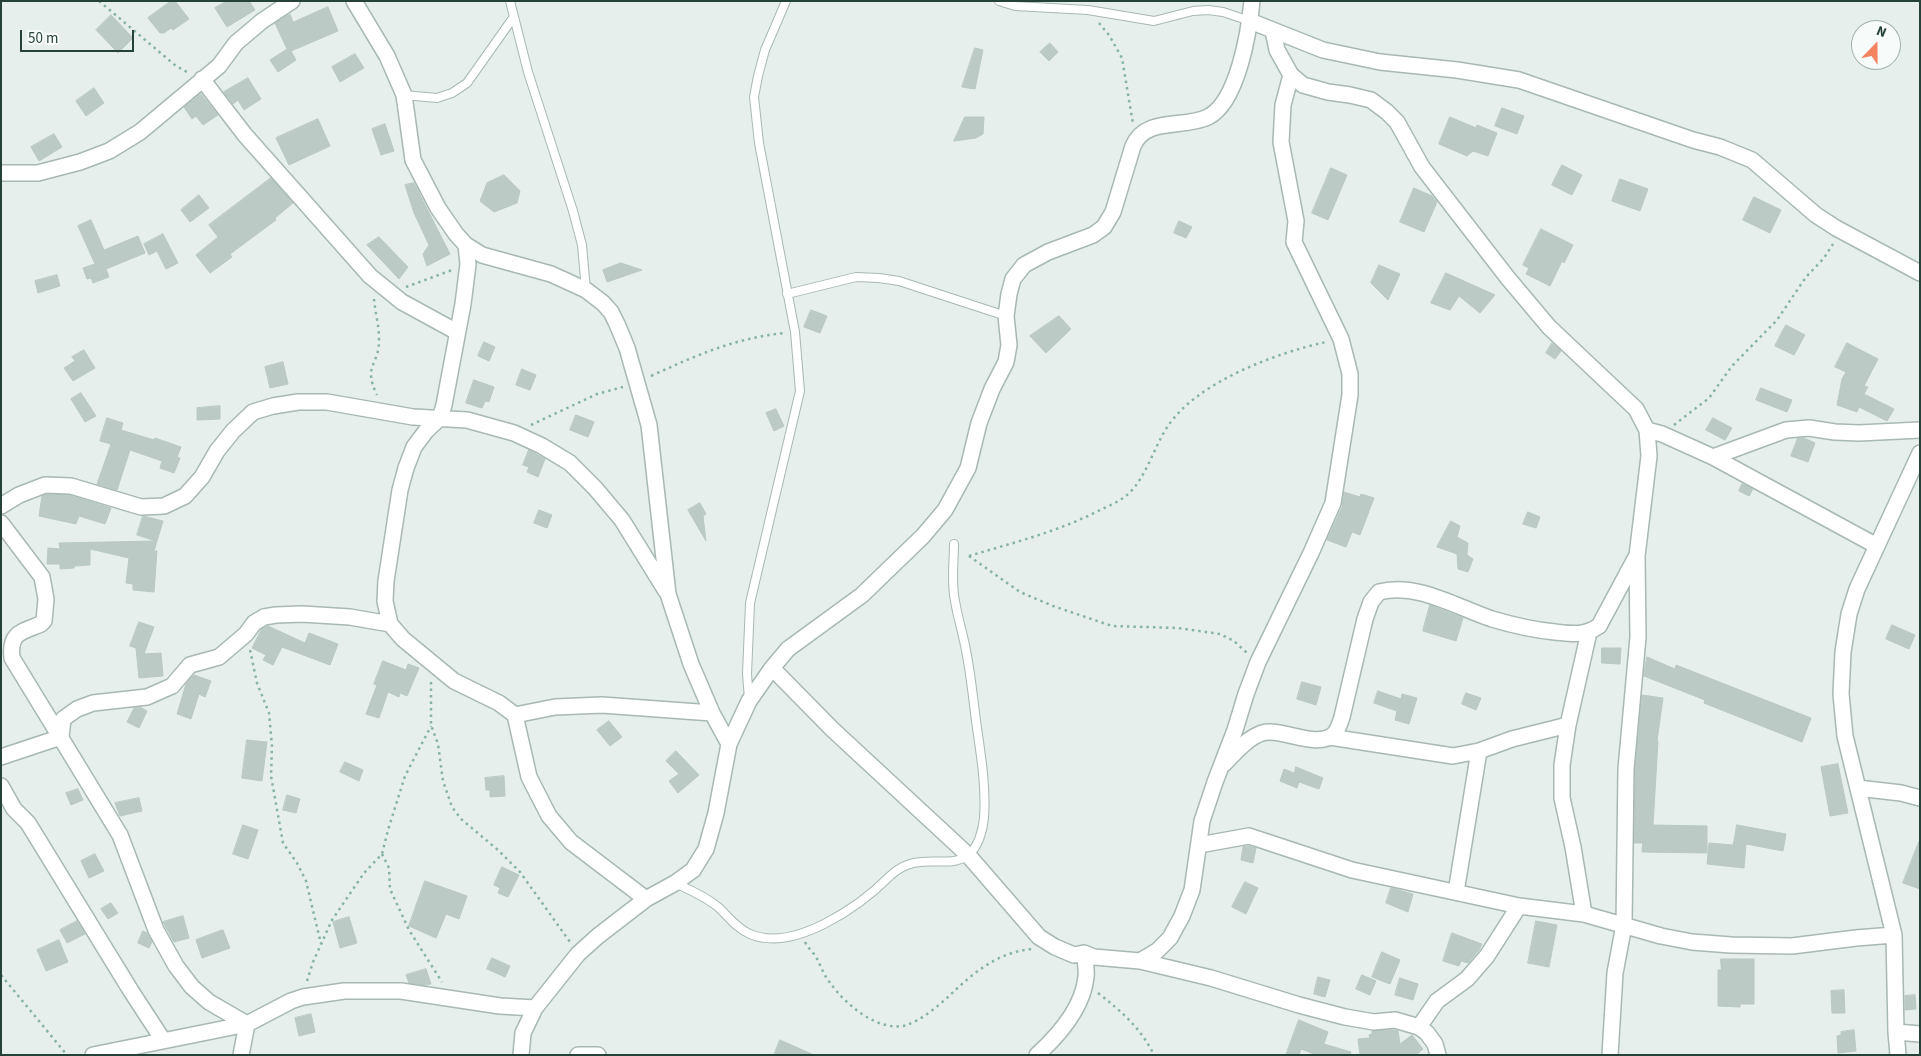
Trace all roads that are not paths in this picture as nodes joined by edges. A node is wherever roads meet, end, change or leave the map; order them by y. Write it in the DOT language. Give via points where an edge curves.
graph roads {
  1 [pos="292,1"];
  2 [pos="354,1"];
  3 [pos="510,1"];
  4 [pos="786,1"];
  5 [pos="999,1"];
  6 [pos="1252,1"];
  7 [pos="513,18"];
  8 [pos="1250,21"];
  9 [pos="1273,31"];
  10 [pos="1290,75"];
  11 [pos="202,79"];
  12 [pos="404,95"];
  13 [pos="1,173"];
  14 [pos="466,245"];
  15 [pos="1920,273"];
  16 [pos="586,290"];
  17 [pos="787,294"];
  18 [pos="1006,316"];
  19 [pos="457,332"];
  20 [pos="440,418"];
  21 [pos="1647,430"];
  22 [pos="1920,430"];
  23 [pos="1920,453"];
  24 [pos="1712,457"];
  25 [pos="1,506"];
  26 [pos="1,523"];
  27 [pos="954,544"];
  28 [pos="1877,546"];
  29 [pos="1637,556"];
  30 [pos="668,594"];
  31 [pos="390,624"];
  32 [pos="1589,632"];
  33 [pos="772,668"];
  34 [pos="749,701"];
  35 [pos="712,713"];
  36 [pos="516,715"];
  37 [pos="1568,725"];
  38 [pos="61,737"];
  39 [pos="1330,737"];
  40 [pos="729,744"];
  41 [pos="1479,751"];
  42 [pos="1,758"];
  43 [pos="1221,767"];
  44 [pos="1,786"];
  45 [pos="1858,788"];
  46 [pos="1920,798"];
  47 [pos="1199,844"];
  48 [pos="968,855"];
  49 [pos="675,883"];
  50 [pos="1456,892"];
  51 [pos="646,899"];
  52 [pos="1519,906"];
  53 [pos="1584,914"];
  54 [pos="1624,925"];
  55 [pos="1894,936"];
  56 [pos="1084,953"];
  57 [pos="1140,961"];
  58 [pos="535,1008"];
  59 [pos="247,1024"];
  60 [pos="1419,1027"];
  61 [pos="1896,1032"];
  62 [pos="1920,1034"];
  63 [pos="163,1040"];
  64 [pos="92,1055"];
  65 [pos="241,1055"];
  66 [pos="521,1055"];
  67 [pos="578,1055"];
  68 [pos="598,1055"];
  69 [pos="1037,1055"];
  70 [pos="1438,1055"];
  71 [pos="1610,1055"];
  72 [pos="1898,1055"];
  1 -- 11 [label="street" via="236,43 219,66"];
  2 -- 12 [label="street" via="387,56"];
  3 -- 7 [label="lane"];
  4 -- 17 [label="lane" via="766,50 754,97 759,143"];
  5 -- 8 [label="lane" via="1015,6 1088,10 1154,21 1208,10"];
  6 -- 8 [label="street"];
  7 -- 12 [label="lane" via="467,83 460,88 437,98"];
  7 -- 16 [label="lane" via="573,211 582,246"];
  8 -- 9 [label="street"];
  8 -- 18 [label="street" via="1237,76 1220,107 1210,116 1157,126 1137,138 1114,212 1104,227 1093,235 1024,265 1013,279"];
  9 -- 10 [label="street" via="1277,50"];
  9 -- 15 [label="street" via="1323,50 1380,62 1519,80 1720,147 1752,160 1836,228"];
  10 -- 21 [label="street" via="1303,85 1371,100 1387,112 1397,122 1422,167 1507,277 1549,326 1636,409"];
  10 -- 43 [label="street" via="1283,105 1281,142 1296,220 1294,242 1340,340 1350,374 1350,395 1333,503 1258,662"];
  11 -- 13 [label="street" via="140,132 109,150 38,173"];
  11 -- 19 [label="street" via="246,135 370,276 402,302"];
  12 -- 14 [label="street" via="413,160 438,208"];
  14 -- 16 [label="street" via="482,255 551,274"];
  14 -- 19 [label="street" via="468,264"];
  16 -- 30 [label="street" via="603,303 617,324 649,425"];
  17 -- 18 [label="lane" via="856,277 878,278 899,281"];
  17 -- 34 [label="lane" via="795,332 800,391 750,603"];
  18 -- 33 [label="street" via="1009,345 1006,362 979,424 968,468 944,510 923,536 862,595 788,649"];
  19 -- 20 [label="street"];
  20 -- 25 [label="street" via="413,417 327,402 273,406 254,412 232,431 202,477 185,496 164,506 141,507 71,486 45,485"];
  20 -- 30 [label="street" via="467,420 514,433 570,463 622,520"];
  20 -- 31 [label="street" via="414,446 400,490 386,581 385,601"];
  21 -- 24 [label="street"];
  21 -- 29 [label="street" via="1649,456"];
  22 -- 24 [label="street" via="1859,433 1808,428 1786,430"];
  23 -- 28 [label="street"];
  24 -- 28 [label="street"];
  26 -- 38 [label="street" via="42,577 46,599 44,621 19,632 11,647 12,658"];
  27 -- 48 [label="lane" via="954,599 967,657 983,771 982,829"];
  28 -- 45 [label="street" via="1857,589 1843,652 1842,718"];
  29 -- 32 [label="street" via="1599,626"];
  29 -- 54 [label="street" via="1638,637 1626,769"];
  30 -- 35 [label="street" via="691,664"];
  31 -- 36 [label="street" via="403,639 454,681"];
  31 -- 38 [label="street" via="302,614 264,617 219,656 190,665 172,686 147,697 77,709 62,720"];
  32 -- 37 [label="street"];
  32 -- 39 [label="street" via="1546,631 1493,619 1443,599 1402,589 1379,592 1364,620 1342,717 1336,732"];
  33 -- 34 [label="street"];
  33 -- 48 [label="street" via="832,729"];
  34 -- 40 [label="street"];
  35 -- 36 [label="street" via="602,705 555,707"];
  35 -- 40 [label="street"];
  36 -- 51 [label="street" via="530,777 549,816 571,842"];
  37 -- 41 [label="street"];
  37 -- 53 [label="street" via="1562,765 1562,798"];
  38 -- 42 [label="street"];
  38 -- 59 [label="street" via="120,835 156,930 176,966 209,1002"];
  39 -- 41 [label="street" via="1453,756"];
  39 -- 43 [label="street" via="1306,739 1264,732 1242,746"];
  40 -- 49 [label="street" via="706,849 693,870"];
  41 -- 50 [label="street"];
  43 -- 47 [label="street" via="1202,821"];
  44 -- 63 [label="street" via="14,809 28,823"];
  45 -- 46 [label="street"];
  45 -- 55 [label="street"];
  47 -- 50 [label="street" via="1249,836 1352,870"];
  47 -- 57 [label="street" via="1192,890 1176,928 1157,951"];
  48 -- 49 [label="lane" via="949,861 910,863 898,868 855,907 799,934 779,937 750,934 704,897"];
  48 -- 56 [label="street" via="1039,937 1074,955"];
  49 -- 51 [label="street"];
  50 -- 52 [label="street"];
  51 -- 58 [label="street" via="578,954"];
  52 -- 53 [label="street"];
  52 -- 60 [label="street" via="1487,956 1467,979 1437,1001"];
  53 -- 54 [label="street"];
  54 -- 55 [label="street" via="1692,942 1731,945 1792,946"];
  54 -- 71 [label="street" via="1615,973"];
  55 -- 61 [label="street"];
  56 -- 57 [label="street" via="1094,957"];
  56 -- 69 [label="street" via="1086,975 1074,1010"];
  57 -- 60 [label="street" via="1345,1017 1374,1022 1395,1020"];
  58 -- 59 [label="street" via="402,991 344,991 303,996"];
  58 -- 66 [label="street" via="524,1033"];
  59 -- 63 [label="street"];
  59 -- 65 [label="street"];
  60 -- 70 [label="street" via="1435,1044"];
  61 -- 62 [label="street"];
  61 -- 72 [label="street"];
  63 -- 64 [label="street"];
  67 -- 68 [label="street"];
}
